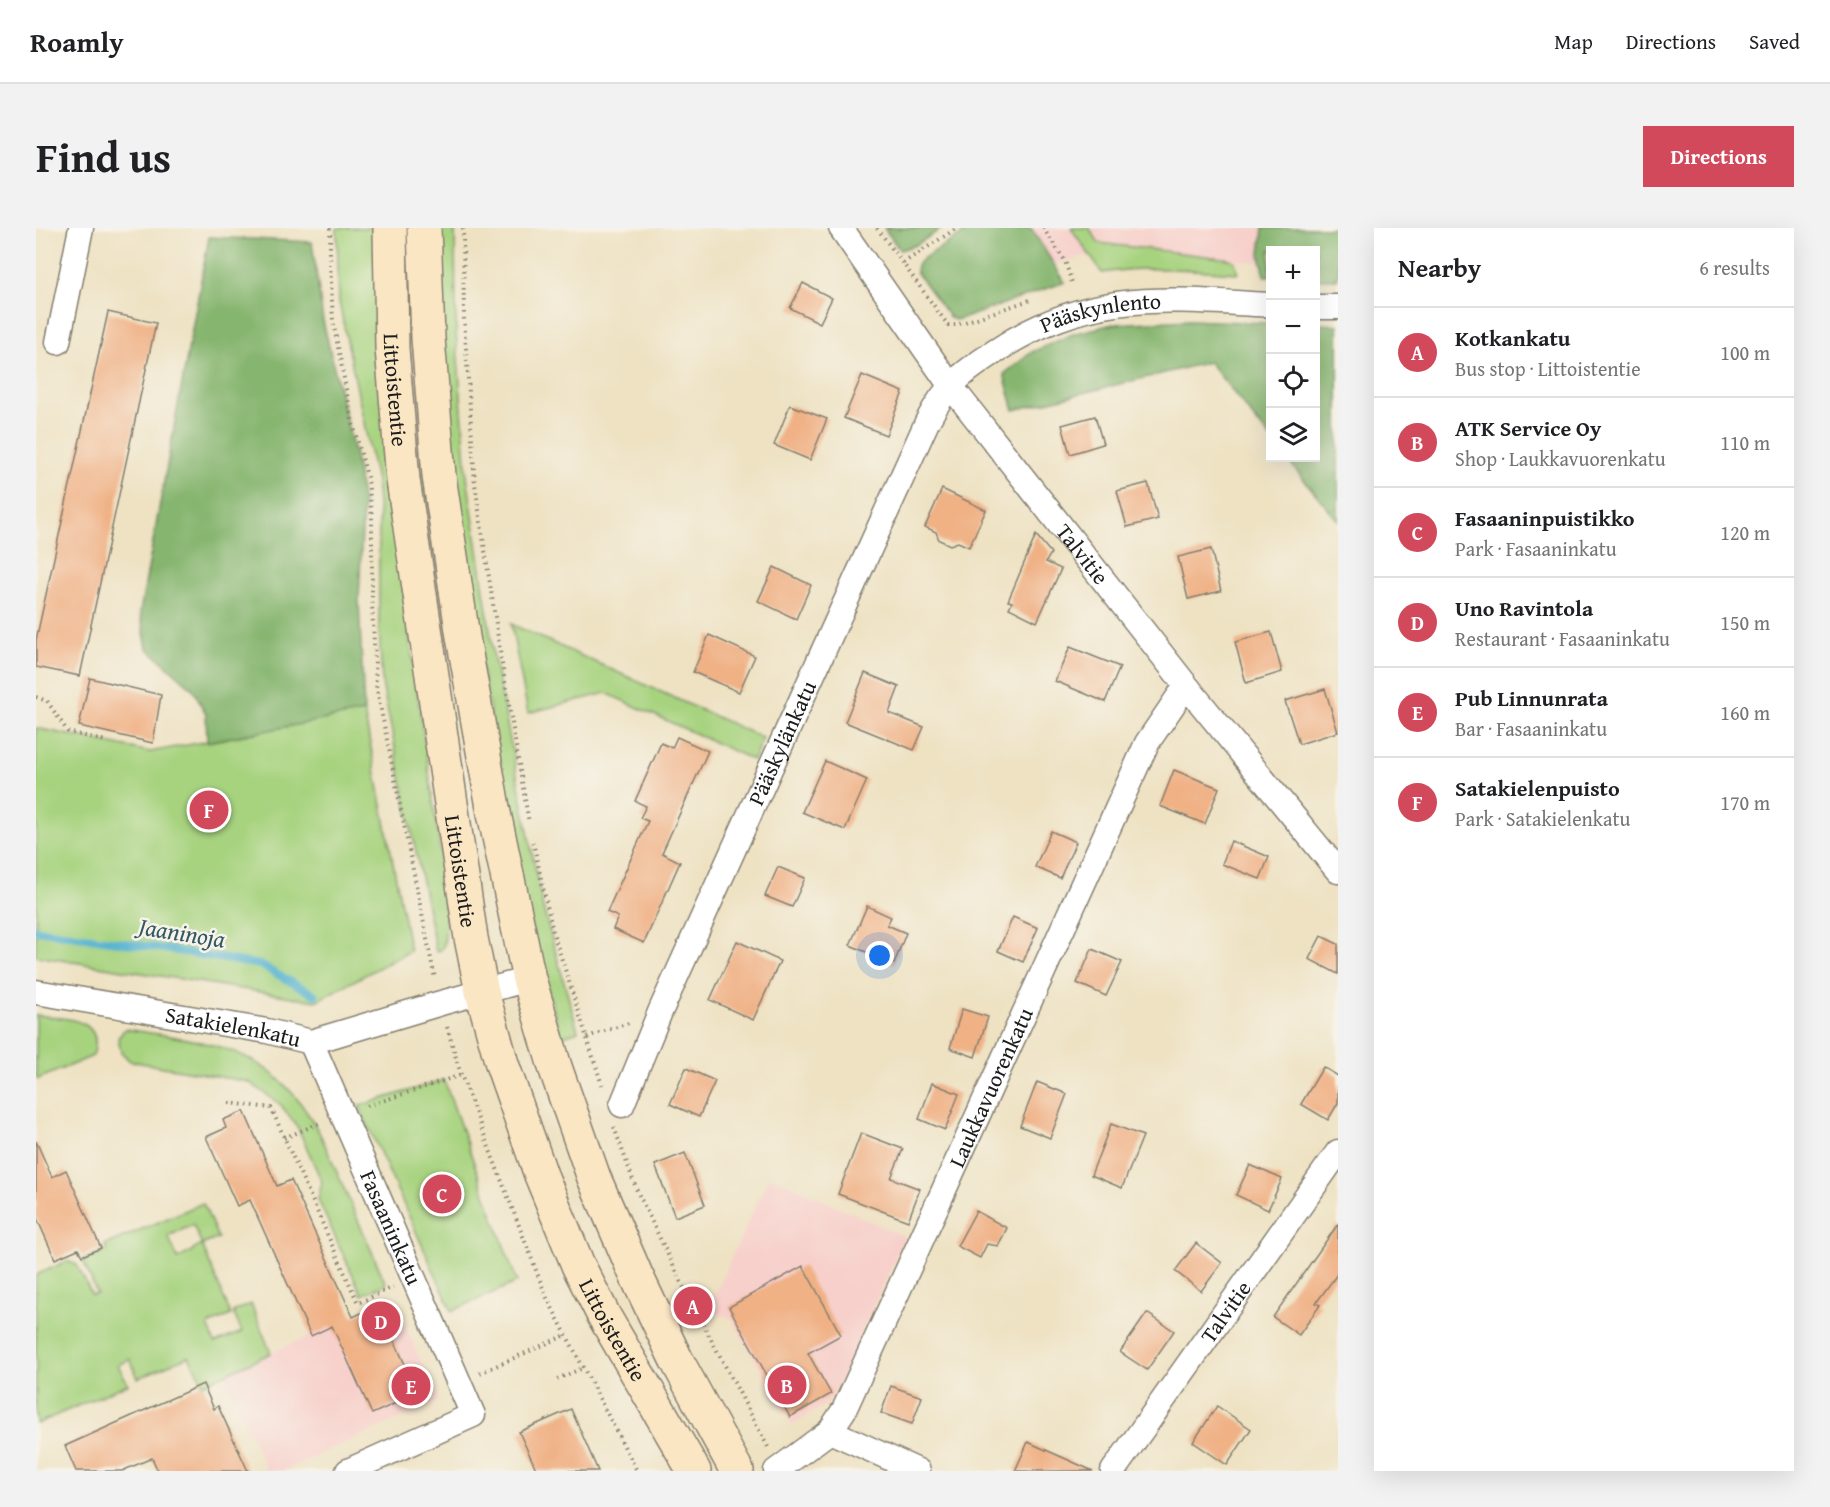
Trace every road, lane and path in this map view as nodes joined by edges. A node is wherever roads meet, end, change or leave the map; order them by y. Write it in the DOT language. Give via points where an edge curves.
graph roads {
  1 [pos="81,228"];
  2 [pos="330,228"];
  3 [pos="390,228"];
  4 [pos="424,228"];
  5 [pos="463,228"];
  6 [pos="841,228"];
  7 [pos="878,228"];
  8 [pos="957,228"];
  9 [pos="1043,228"];
  10 [pos="903,263"];
  11 [pos="1073,286"];
  12 [pos="1266,305"];
  13 [pos="1320,307"];
  14 [pos="1338,307"];
  15 [pos="948,325"];
  16 [pos="58,342"];
  17 [pos="950,385"];
  18 [pos="1189,689"];
  19 [pos="36,697"];
  20 [pos="106,741"];
  21 [pos="530,826"];
  22 [pos="532,836"];
  23 [pos="1338,871"];
  24 [pos="431,964"];
  25 [pos="529,979"];
  26 [pos="36,992"];
  27 [pos="482,992"];
  28 [pos="660,1012"];
  29 [pos="588,1037"];
  30 [pos="311,1042"];
  31 [pos="454,1052"];
  32 [pos="461,1075"];
  33 [pos="229,1103"];
  34 [pos="612,1105"];
  35 [pos="363,1107"];
  36 [pos="321,1122"];
  37 [pos="284,1138"];
  38 [pos="1338,1152"];
  39 [pos="394,1287"];
  40 [pos="566,1335"];
  41 [pos="583,1368"];
  42 [pos="474,1376"];
  43 [pos="556,1379"];
  44 [pos="830,1431"];
  45 [pos="778,1470"];
  46 [pos="348,1471"];
  47 [pos="637,1471"];
  48 [pos="694,1471"];
  49 [pos="737,1471"];
  50 [pos="918,1471"];
  51 [pos="1113,1471"];
  1 -- 16 [label="street"];
  2 -- 24 [label="path" via="333,321 368,480 372,517 376,685"];
  3 -- 27 [label="main road, Littoistentie" via="392,348 403,480"];
  4 -- 25 [label="main road, Littoistentie" via="439,476 494,813"];
  5 -- 21 [label="path" via="464,318 475,484"];
  6 -- 17 [label="street, Talvitie"];
  7 -- 10 [label="path"];
  8 -- 10 [label="path"];
  9 -- 11 [label="path" via="1065,261"];
  10 -- 15 [label="path"];
  12 -- 17 [label="street, Pääskynlento" via="1173,300 1131,301 1090,308 1019,336"];
  13 -- 14 [label="street"];
  17 -- 18 [label="street, Talvitie"];
  17 -- 28 [label="street, Pääskylänkatu" via="927,422"];
  18 -- 23 [label="street, Talvitie"];
  18 -- 44 [label="street, Laukkavuorenkatu" via="1179,696 1147,743 868,1361"];
  19 -- 20 [label="path" via="47,701 68,732"];
  22 -- 29 [label="path" via="553,932"];
  25 -- 27 [label="street, Satakielenkatu"];
  25 -- 49 [label="main road, Littoistentie" via="594,1178 676,1359"];
  26 -- 30 [label="street, Satakielenkatu"];
  27 -- 30 [label="street, Satakielenkatu"];
  27 -- 48 [label="main road, Littoistentie" via="502,1064 541,1175 578,1265"];
  28 -- 29 [label="path"];
  28 -- 34 [label="street, Pääskylänkatu"];
  29 -- 34 [label="path"];
  30 -- 46 [label="street, Fasaaninkatu" via="473,1415"];
  31 -- 32 [label="path"];
  32 -- 35 [label="path"];
  32 -- 40 [label="path" via="546,1296"];
  33 -- 37 [label="path" via="271,1108"];
  34 -- 45 [label="path" via="637,1191"];
  36 -- 37 [label="path"];
  37 -- 39 [label="path" via="358,1303"];
  38 -- 51 [label="street, Talvitie"];
  40 -- 41 [label="path"];
  40 -- 42 [label="path"];
  41 -- 43 [label="path"];
  41 -- 47 [label="path"];
  44 -- 45 [label="street, Laukkavuorenkatu"];
  44 -- 50 [label="street"];
}
